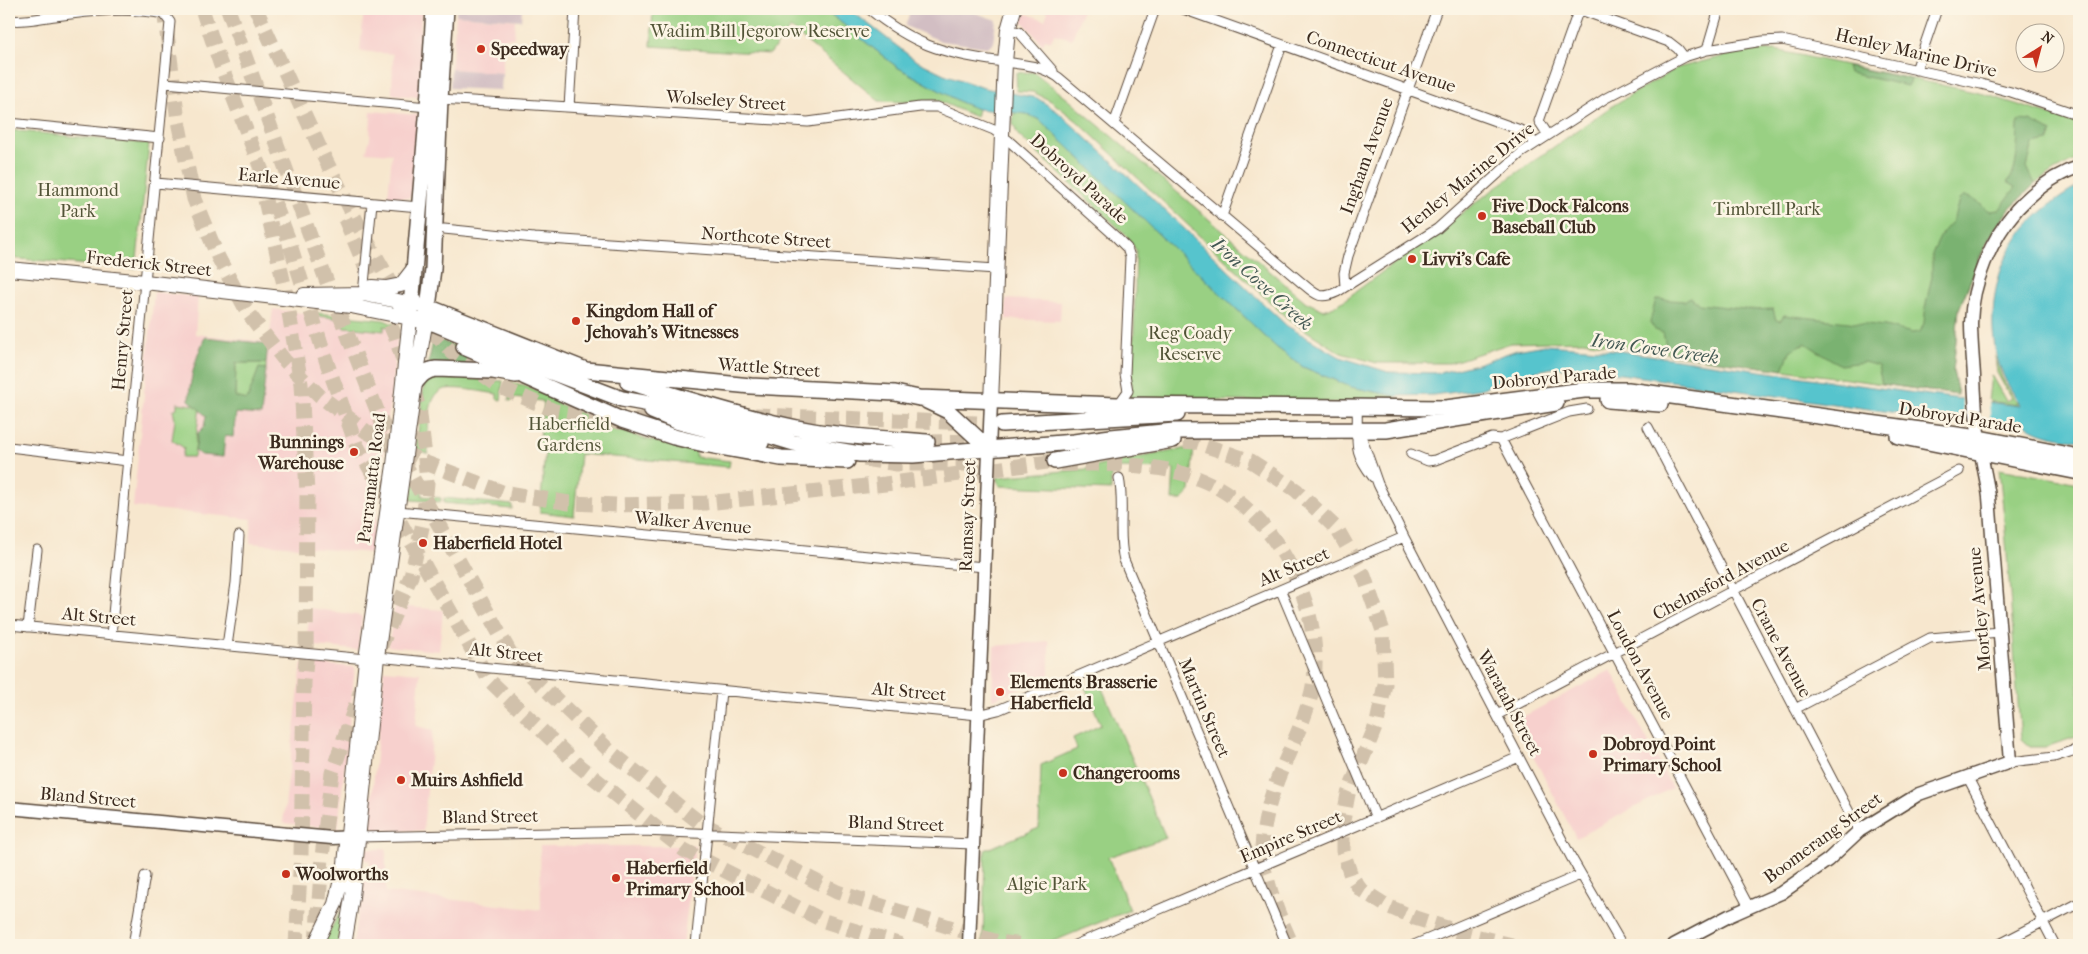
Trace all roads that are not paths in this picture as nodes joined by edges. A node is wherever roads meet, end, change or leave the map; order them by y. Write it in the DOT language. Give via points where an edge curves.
graph roads {
  1 [pos="434,9"];
  2 [pos="446,9"];
  3 [pos="575,9"];
  4 [pos="869,9"];
  5 [pos="1014,9"];
  6 [pos="1155,9"];
  7 [pos="1183,9"];
  8 [pos="1437,9"];
  9 [pos="1579,9"];
  10 [pos="1719,9"];
  11 [pos="1938,9"];
  12 [pos="9,20"];
  13 [pos="1008,30"];
  14 [pos="1282,45"];
  15 [pos="1707,50"];
  16 [pos="1684,57"];
  17 [pos="1005,62"];
  18 [pos="1916,70"];
  19 [pos="1058,77"];
  20 [pos="165,83"];
  21 [pos="1408,89"];
  22 [pos="434,103"];
  23 [pos="568,107"];
  24 [pos="2079,114"];
  25 [pos="9,123"];
  26 [pos="1114,124"];
  27 [pos="1548,135"];
  28 [pos="1002,136"];
  29 [pos="160,138"];
  30 [pos="1534,143"];
  31 [pos="2079,167"];
  32 [pos="156,184"];
  33 [pos="372,203"];
  34 [pos="419,207"];
  35 [pos="1222,216"];
  36 [pos="444,229"];
  37 [pos="416,267"];
  38 [pos="9,269"];
  39 [pos="996,269"];
  40 [pos="145,282"];
  41 [pos="1344,287"];
  42 [pos="363,294"];
  43 [pos="286,299"];
  44 [pos="416,309"];
  45 [pos="586,370"];
  46 [pos="525,377"];
  47 [pos="415,383"];
  48 [pos="919,398"];
  49 [pos="622,399"];
  50 [pos="991,402"];
  51 [pos="1118,405"];
  52 [pos="1587,409"];
  53 [pos="1358,418"];
  54 [pos="1002,424"];
  55 [pos="1648,427"];
  56 [pos="1236,430"];
  57 [pos="1501,439"];
  58 [pos="1979,440"];
  59 [pos="927,442"];
  60 [pos="773,445"];
  61 [pos="9,447"];
  62 [pos="989,448"];
  63 [pos="1411,454"];
  64 [pos="903,456"];
  65 [pos="2079,457"];
  66 [pos="128,461"];
  67 [pos="1055,461"];
  68 [pos="1959,471"];
  69 [pos="2079,472"];
  70 [pos="1119,478"];
  71 [pos="398,511"];
  72 [pos="238,536"];
  73 [pos="1404,537"];
  74 [pos="37,550"];
  75 [pos="984,566"];
  76 [pos="1281,591"];
  77 [pos="1732,592"];
  78 [pos="9,625"];
  79 [pos="28,627"];
  80 [pos="2000,632"];
  81 [pos="111,635"];
  82 [pos="1159,642"];
  83 [pos="227,646"];
  84 [pos="1616,653"];
  85 [pos="371,658"];
  86 [pos="721,691"];
  87 [pos="1795,709"];
  88 [pos="978,715"];
  89 [pos="1497,715"];
  90 [pos="2079,749"];
  91 [pos="1519,757"];
  92 [pos="2010,762"];
  93 [pos="1967,776"];
  94 [pos="9,808"];
  95 [pos="1376,818"];
  96 [pos="1859,831"];
  97 [pos="708,833"];
  98 [pos="352,837"];
  99 [pos="974,844"];
  100 [pos="1255,870"];
  101 [pos="1580,875"];
  102 [pos="145,876"];
  103 [pos="2079,903"];
  104 [pos="1749,907"];
  105 [pos="2043,922"];
  106 [pos="1614,935"];
  107 [pos="134,945"];
  108 [pos="315,945"];
  109 [pos="344,945"];
  110 [pos="696,945"];
  111 [pos="969,945"];
  112 [pos="1075,945"];
  113 [pos="1287,945"];
  114 [pos="1414,945"];
  115 [pos="1616,945"];
  116 [pos="1622,945"];
  117 [pos="1676,945"];
  118 [pos="1998,945"];
  119 [pos="2055,945"];
  1 -- 22 [label="highway, Parramatta Road"];
  2 -- 22 [label="highway, Parramatta Road"];
  3 -- 23 [label="street"];
  4 -- 17 [label="street, Henley Marine Drive" via="890,26 924,45"];
  5 -- 13 [label="main road, Ramsay Street"];
  6 -- 26 [label="street"];
  7 -- 14 [label="street, Connecticut Avenue"];
  8 -- 21 [label="street, Ingham Avenue"];
  9 -- 16 [label="street" via="1669,42"];
  9 -- 27 [label="street" via="1539,121"];
  10 -- 15 [label="street"];
  11 -- 18 [label="street"];
  12 -- 20 [label="street, Henry Street" via="24,22 120,9 160,13 170,22"];
  13 -- 17 [label="main road, Ramsay Street"];
  13 -- 19 [label="street, Henley Marine Drive" via="1019,32"];
  14 -- 21 [label="street, Connecticut Avenue"];
  14 -- 35 [label="street"];
  15 -- 16 [label="street, Henley Marine Drive"];
  15 -- 18 [label="street, Henley Marine Drive" via="1776,39"];
  16 -- 27 [label="street, Henley Marine Drive" via="1606,98"];
  17 -- 19 [label="street, Henley Marine Drive" via="1040,67"];
  17 -- 28 [label="main road, Ramsay Street"];
  18 -- 24 [label="street, Henley Marine Drive" via="2011,92"];
  19 -- 26 [label="street, Henley Marine Drive"];
  20 -- 22 [label="street, Wolseley Street"];
  20 -- 29 [label="street, Henry Street"];
  21 -- 30 [label="street, Connecticut Avenue" via="1523,131"];
  21 -- 41 [label="street, Ingham Avenue" via="1348,256"];
  22 -- 23 [label="street, Wolseley Street"];
  22 -- 34 [label="highway, Parramatta Road"];
  22 -- 44 [label="highway, Parramatta Road" via="433,269"];
  23 -- 28 [label="street, Wolseley Street" via="808,122 932,106"];
  25 -- 29 [label="street"];
  26 -- 35 [label="street, Henley Marine Drive"];
  27 -- 30 [label="street, Henley Marine Drive"];
  28 -- 39 [label="main road, Ramsay Street"];
  28 -- 51 [label="street, Dobroyd Parade" via="1129,251 1125,369 1128,391"];
  29 -- 32 [label="street, Henry Street"];
  30 -- 41 [label="street, Henley Marine Drive" via="1437,229"];
  31 -- 58 [label="street, Mortley Avenue" via="2056,177 2026,200 2000,231 1991,248 1978,285 1971,322"];
  32 -- 33 [label="street, Earle Avenue"];
  32 -- 40 [label="street, Henry Street"];
  33 -- 34 [label="street, Earle Avenue"];
  33 -- 42 [label="street"];
  34 -- 37 [label="highway, Parramatta Road"];
  35 -- 41 [label="street, Henley Marine Drive" via="1313,292 1328,296"];
  36 -- 39 [label="street, Northcote Street"];
  37 -- 42 [label="main road" via="401,285 372,287"];
  37 -- 44 [label="highway, Parramatta Road"];
  38 -- 40 [label="main road, Frederick Street"];
  39 -- 50 [label="main road, Ramsay Street"];
  40 -- 43 [label="main road, Frederick Street"];
  40 -- 66 [label="street, Henry Street"];
  42 -- 43 [label="main road, Frederick Street" via="308,294"];
  42 -- 44 [label="main road, Frederick Street"];
  43 -- 44 [label="main road, Frederick Street"];
  44 -- 45 [label="highway, Wattle Street"];
  44 -- 46 [label="highway" via="434,334 508,366"];
  44 -- 47 [label="main road, Parramatta Road"];
  44 -- 49 [label="highway" via="436,324"];
  44 -- 85 [label="main road, Parramatta Road"];
  45 -- 48 [label="highway, Wattle Street" via="760,387 894,392"];
  45 -- 59 [label="highway" via="770,422 860,437"];
  46 -- 47 [label="highway" via="494,371 436,369 428,370"];
  46 -- 64 [label="highway" via="622,420 704,444 780,458 874,461"];
  47 -- 71 [label="main road, Parramatta Road"];
  48 -- 50 [label="highway, Wattle Street"];
  48 -- 62 [label="highway" via="948,411"];
  49 -- 60 [label="highway" via="679,422"];
  49 -- 64 [label="highway" via="683,410 824,449"];
  50 -- 51 [label="highway, Wattle Street"];
  50 -- 62 [label="street, Ramsay Street"];
  51 -- 53 [label="highway, Dobroyd Parade"];
  52 -- 57 [label="street, Dobroyd Parade" via="1569,412"];
  53 -- 54 [label="highway" via="1186,414"];
  53 -- 56 [label="highway, Dobroyd Parade"];
  53 -- 58 [label="highway, Dobroyd Parade" via="1584,390 1628,390"];
  53 -- 58 [label="highway, Dobroyd Parade" via="1386,430 1571,401 1610,400 1897,436"];
  53 -- 73 [label="street, Waratah Street" via="1356,444 1359,457 1378,484"];
  55 -- 77 [label="street, Crane Avenue"];
  56 -- 62 [label="highway, Dobroyd Parade" via="1174,431"];
  56 -- 67 [label="highway"];
  57 -- 63 [label="street, Dobroyd Parade" via="1492,438 1435,460 1428,461"];
  57 -- 84 [label="street, Loudon Avenue"];
  58 -- 65 [label="highway, Dobroyd Parade"];
  58 -- 69 [label="highway, Dobroyd Parade"];
  58 -- 80 [label="street, Mortley Avenue" via="1987,484"];
  61 -- 66 [label="street"];
  62 -- 64 [label="highway"];
  62 -- 75 [label="street, Ramsay Street"];
  66 -- 81 [label="street, Henry Street"];
  68 -- 77 [label="street, Chelmsford Avenue"];
  70 -- 82 [label="street, Martin Street" via="1123,494 1120,546"];
  71 -- 75 [label="street, Walker Avenue"];
  71 -- 85 [label="main road, Parramatta Road"];
  72 -- 83 [label="street" via="236,583"];
  73 -- 76 [label="street, Alt Street"];
  73 -- 89 [label="street, Waratah Street"];
  74 -- 79 [label="street"];
  75 -- 88 [label="street, Ramsay Street"];
  76 -- 82 [label="street, Alt Street"];
  76 -- 95 [label="street"];
  77 -- 84 [label="street, Chelmsford Avenue"];
  77 -- 87 [label="street, Crane Avenue"];
  78 -- 79 [label="street, Alt Street"];
  79 -- 81 [label="street, Alt Street"];
  80 -- 87 [label="street" via="1930,638"];
  80 -- 92 [label="street, Mortley Avenue"];
  81 -- 83 [label="street, Alt Street"];
  82 -- 88 [label="street, Alt Street" via="998,710"];
  82 -- 100 [label="street, Martin Street"];
  83 -- 85 [label="street, Alt Street"];
  84 -- 89 [label="street, Chelmsford Avenue"];
  84 -- 104 [label="street, Loudon Avenue"];
  85 -- 86 [label="street, Alt Street"];
  85 -- 98 [label="main road, Parramatta Road"];
  86 -- 88 [label="street, Alt Street"];
  86 -- 97 [label="street"];
  87 -- 96 [label="street, Crane Avenue"];
  88 -- 99 [label="street, Ramsay Street"];
  89 -- 91 [label="street, Waratah Street"];
  90 -- 92 [label="street, Boomerang Street" via="2054,757"];
  91 -- 95 [label="street, Empire Street"];
  91 -- 101 [label="street, Waratah Street"];
  92 -- 93 [label="street, Boomerang Street"];
  93 -- 96 [label="street, Boomerang Street" via="1919,794"];
  93 -- 105 [label="street"];
  94 -- 98 [label="street, Bland Street" via="332,838"];
  95 -- 100 [label="street, Empire Street"];
  96 -- 104 [label="street, Boomerang Street" via="1801,880"];
  97 -- 98 [label="street, Bland Street" via="642,831"];
  97 -- 99 [label="street, Bland Street"];
  97 -- 110 [label="street"];
  98 -- 108 [label="main road, Parramatta Road" via="338,897"];
  98 -- 109 [label="main road, Parramatta Road" via="352,897"];
  99 -- 111 [label="street, Ramsay Street"];
  100 -- 112 [label="street, Empire Street"];
  100 -- 113 [label="street, Martin Street"];
  101 -- 106 [label="street, Waratah Street"];
  101 -- 114 [label="street"];
  102 -- 107 [label="street"];
  103 -- 105 [label="street"];
  104 -- 117 [label="street, Boomerang Street"];
  105 -- 118 [label="street"];
  105 -- 119 [label="street"];
  106 -- 115 [label="street, Waratah Street"];
  106 -- 116 [label="street, Waratah Street"];
}
